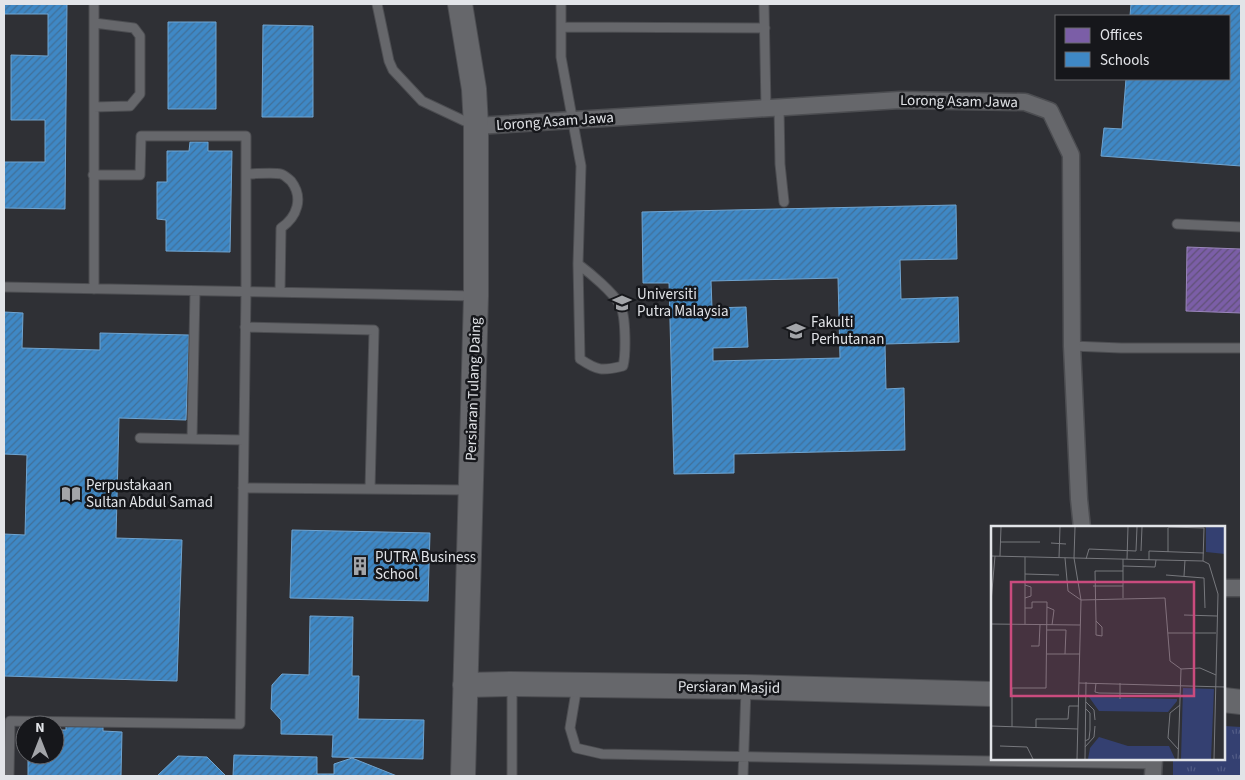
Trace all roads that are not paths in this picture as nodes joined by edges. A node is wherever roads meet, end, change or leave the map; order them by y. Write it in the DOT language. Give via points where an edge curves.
graph roads {
  1 [pos="94,4"];
  2 [pos="376,4"];
  3 [pos="460,4"];
  4 [pos="561,4"];
  5 [pos="764,4"];
  6 [pos="94,23"];
  7 [pos="561,27"];
  8 [pos="765,28"];
  9 [pos="94,107"];
  10 [pos="773,108"];
  11 [pos="573,120"];
  12 [pos="476,126"];
  13 [pos="246,174"];
  14 [pos="93,175"];
  15 [pos="784,202"];
  16 [pos="1176,224"];
  17 [pos="1241,227"];
  18 [pos="578,264"];
  19 [pos="4,287"];
  20 [pos="94,289"];
  21 [pos="195,291"];
  22 [pos="246,291"];
  23 [pos="280,292"];
  24 [pos="476,296"];
  25 [pos="245,327"];
  26 [pos="1072,346"];
  27 [pos="1241,348"];
  28 [pos="140,438"];
  29 [pos="192,439"];
  30 [pos="244,440"];
  31 [pos="243,488"];
  32 [pos="370,489"];
  33 [pos="470,490"];
  34 [pos="1082,526"];
  35 [pos="1225,588"];
  36 [pos="1241,588"];
  37 [pos="512,684"];
  38 [pos="465,685"];
  39 [pos="577,686"];
  40 [pos="746,687"];
  41 [pos="991,694"];
  42 [pos="1225,700"];
  43 [pos="1241,702"];
  44 [pos="7,721"];
  45 [pos="743,757"];
  46 [pos="991,759"];
  47 [pos="1068,760"];
  48 [pos="1154,766"];
  49 [pos="9,776"];
  50 [pos="463,776"];
  51 [pos="512,776"];
  52 [pos="743,776"];
  1 -- 6 [label="lane"];
  2 -- 12 [label="lane" via="393,70 422,101"];
  3 -- 12 [label="street, Persiaran Tulang Daing" via="474,89"];
  4 -- 7 [label="lane"];
  5 -- 8 [label="lane"];
  6 -- 9 [label="lane"];
  6 -- 9 [label="lane" via="134,28 140,36 140,94 130,106"];
  7 -- 8 [label="lane"];
  7 -- 11 [label="lane" via="561,57"];
  8 -- 10 [label="lane"];
  9 -- 14 [label="lane"];
  10 -- 11 [label="street, Lorong Asam Jawa"];
  10 -- 15 [label="lane"];
  10 -- 26 [label="street, Lorong Asam Jawa" via="900,100 1025,102 1050,111 1071,156"];
  11 -- 12 [label="street, Lorong Asam Jawa"];
  11 -- 18 [label="lane" via="581,166"];
  12 -- 24 [label="street, Persiaran Tulang Daing"];
  13 -- 14 [label="lane" via="246,136 141,136 140,175"];
  13 -- 22 [label="lane"];
  13 -- 23 [label="lane" via="282,174 296,190 294,215 281,228"];
  14 -- 20 [label="lane"];
  16 -- 17 [label="lane"];
  18 -- 18 [label="lane" via="580,359 595,369 623,366 626,346 620,305 598,280"];
  19 -- 20 [label="lane"];
  20 -- 21 [label="lane"];
  21 -- 22 [label="lane"];
  21 -- 29 [label="lane"];
  22 -- 23 [label="lane"];
  22 -- 25 [label="lane"];
  23 -- 24 [label="lane"];
  24 -- 33 [label="street, Persiaran Tulang Daing"];
  25 -- 30 [label="lane"];
  25 -- 32 [label="lane" via="374,330"];
  26 -- 27 [label="lane"];
  26 -- 34 [label="street, Lorong Asam Jawa"];
  28 -- 29 [label="lane"];
  29 -- 30 [label="lane"];
  30 -- 31 [label="lane"];
  31 -- 32 [label="lane"];
  31 -- 44 [label="lane" via="240,724"];
  32 -- 33 [label="lane"];
  33 -- 38 [label="street, Persiaran Tulang Daing"];
  35 -- 36 [label="street"];
  37 -- 38 [label="street, Persiaran Masjid"];
  37 -- 39 [label="street, Persiaran Masjid"];
  37 -- 51 [label="lane"];
  38 -- 50 [label="street, Persiaran Tulang Daing"];
  39 -- 40 [label="street, Persiaran Masjid"];
  39 -- 45 [label="lane" via="570,728 576,748 602,754"];
  40 -- 41 [label="street, Persiaran Masjid"];
  40 -- 45 [label="lane"];
  42 -- 43 [label="street"];
  44 -- 49 [label="lane"];
  45 -- 46 [label="lane"];
  45 -- 52 [label="lane"];
  47 -- 48 [label="lane"];
}
